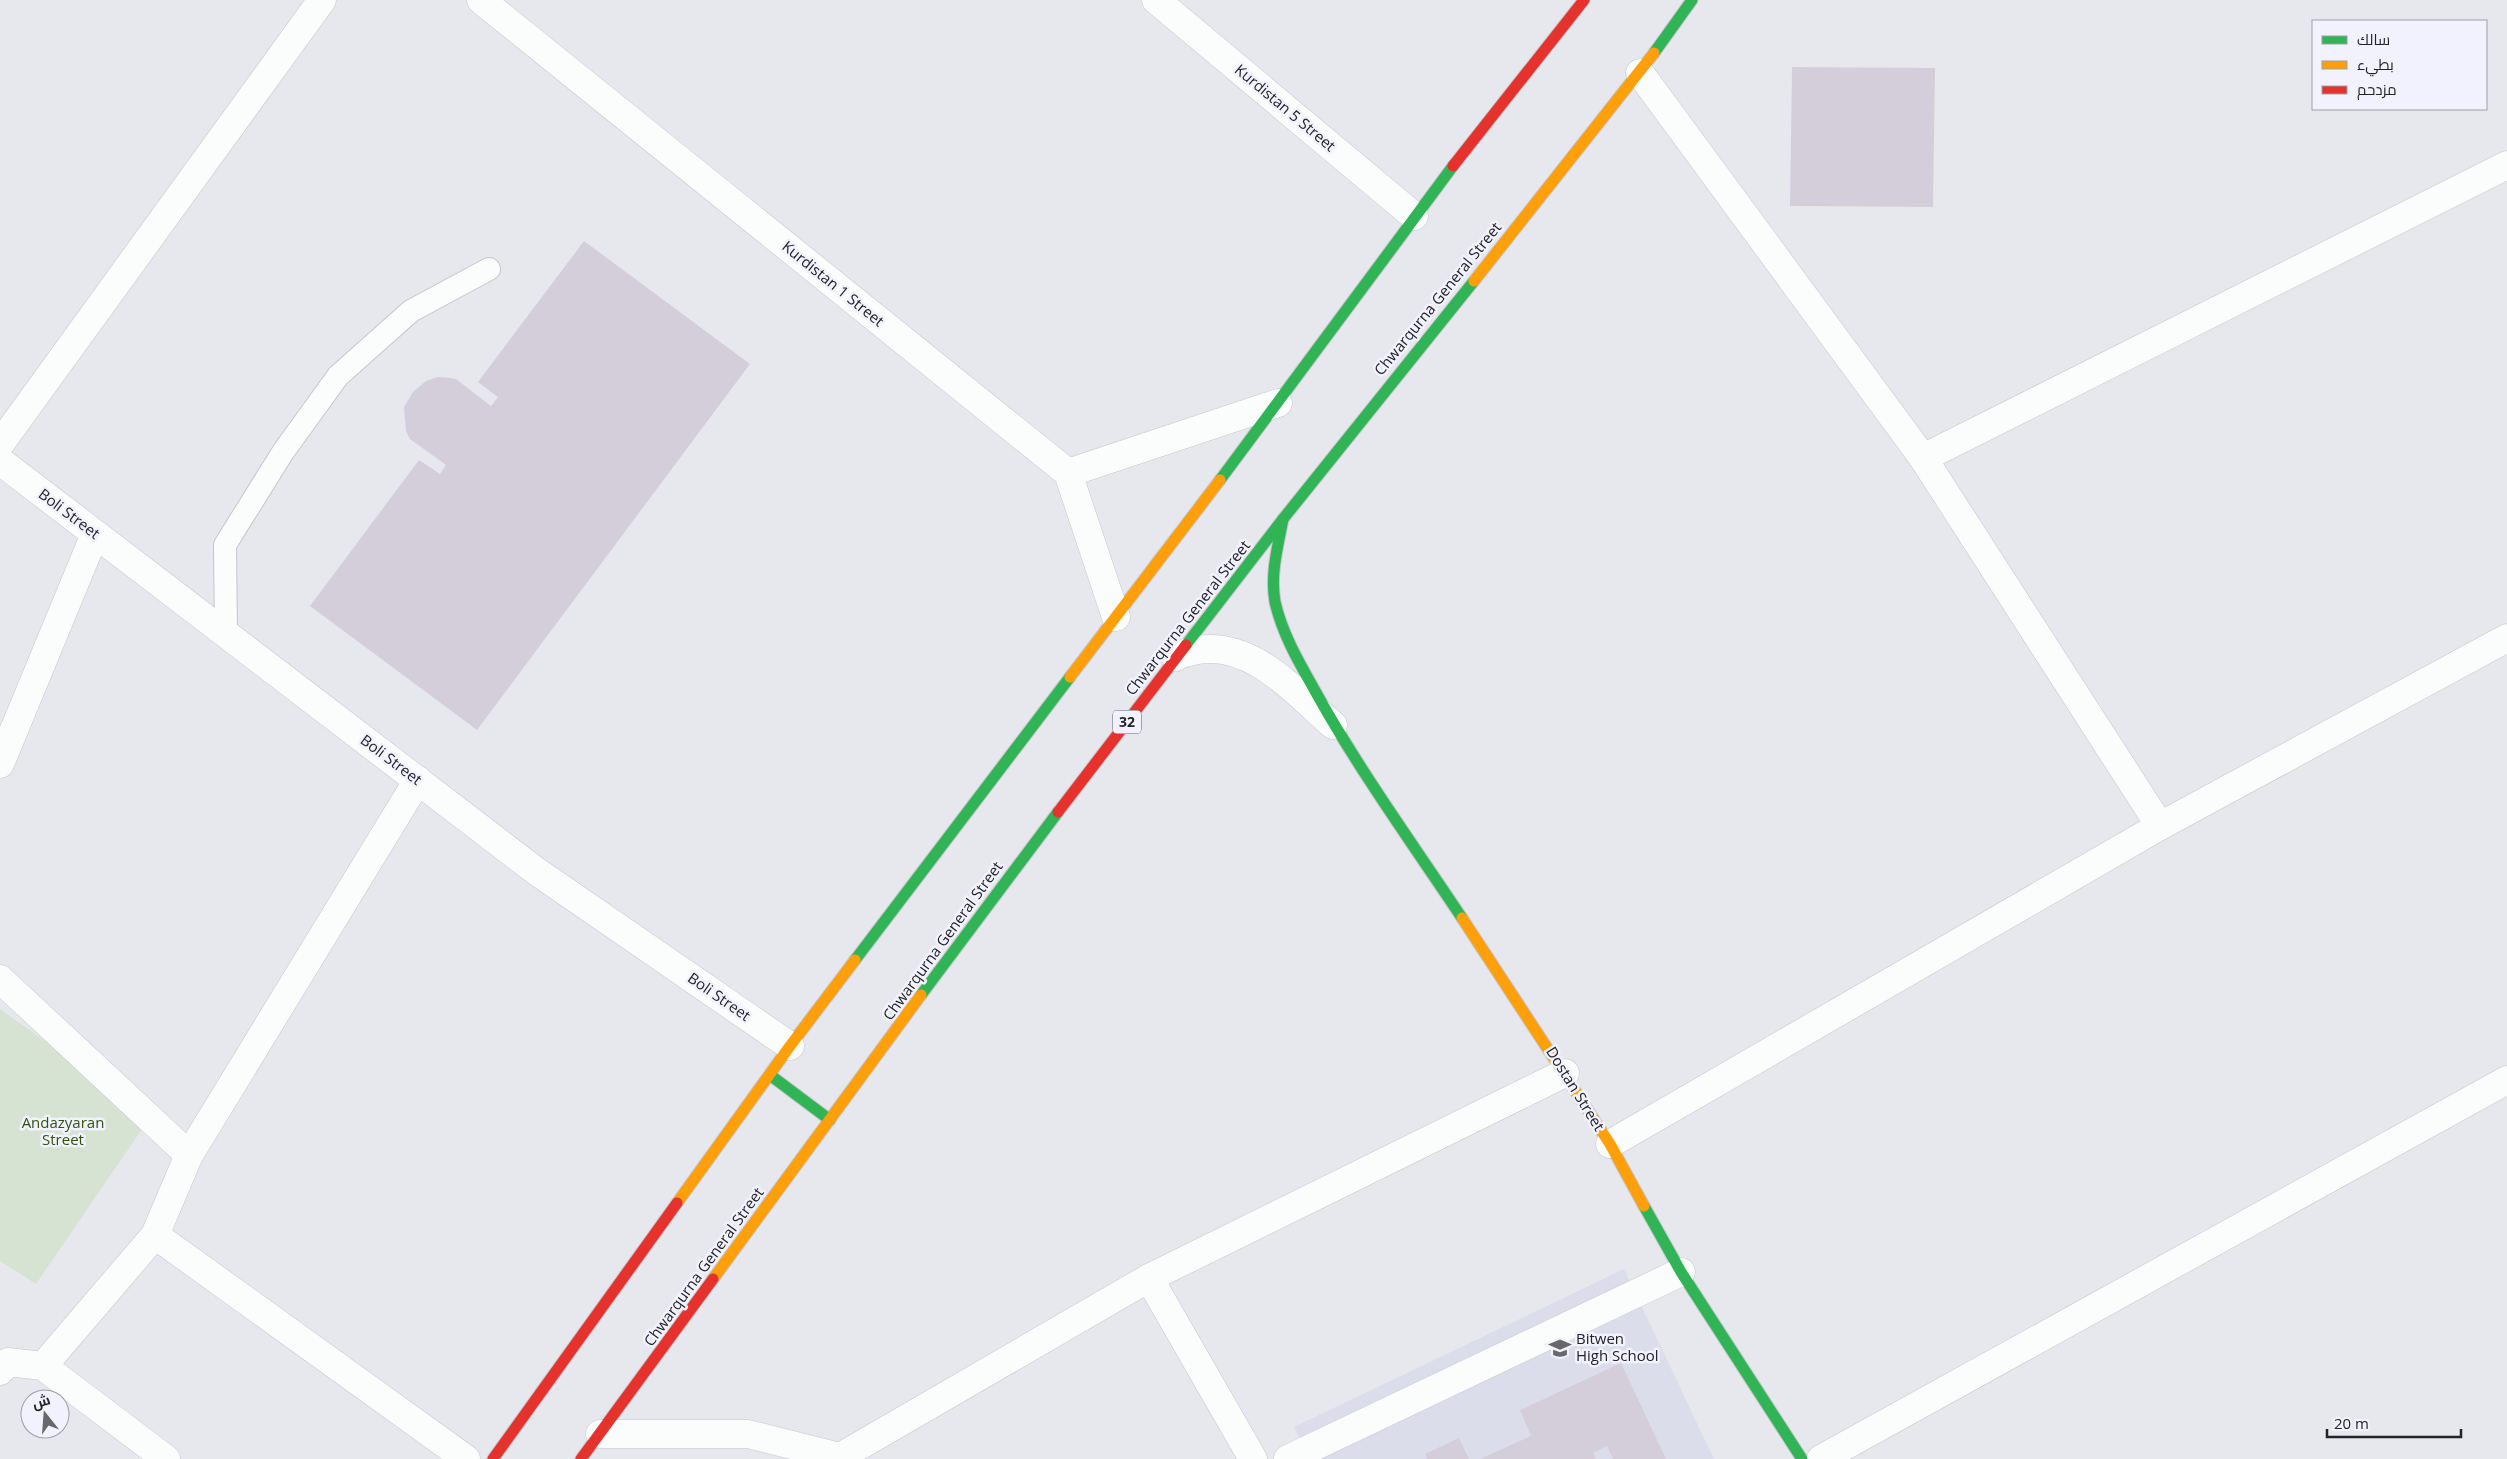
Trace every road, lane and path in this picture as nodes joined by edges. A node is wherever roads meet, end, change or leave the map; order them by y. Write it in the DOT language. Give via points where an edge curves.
graph roads {
  1 [pos="322,0"];
  2 [pos="481,0"];
  3 [pos="1156,0"];
  4 [pos="1584,0"];
  5 [pos="1692,0"];
  6 [pos="1640,72"];
  7 [pos="2507,165"];
  8 [pos="1414,216"];
  9 [pos="489,269"];
  10 [pos="1278,403"];
  11 [pos="0,444"];
  12 [pos="1923,458"];
  13 [pos="0,461"];
  14 [pos="1068,473"];
  15 [pos="1283,519"];
  16 [pos="95,534"];
  17 [pos="1116,616"];
  18 [pos="226,634"];
  19 [pos="2507,638"];
  20 [pos="1176,657"];
  21 [pos="1336,728"];
  22 [pos="0,764"];
  23 [pos="418,780"];
  24 [pos="2160,826"];
  25 [pos="0,979"];
  26 [pos="790,1046"];
  27 [pos="1565,1072"];
  28 [pos="770,1075"];
  29 [pos="2507,1080"];
  30 [pos="830,1120"];
  31 [pos="1610,1144"];
  32 [pos="188,1155"];
  33 [pos="155,1235"];
  34 [pos="1681,1272"];
  35 [pos="1149,1278"];
  36 [pos="43,1366"];
  37 [pos="0,1371"];
  38 [pos="600,1434"];
  39 [pos="166,1459"];
  40 [pos="466,1459"];
  41 [pos="493,1459"];
  42 [pos="581,1459"];
  43 [pos="1253,1459"];
  44 [pos="1288,1459"];
  45 [pos="1802,1459"];
  46 [pos="1822,1459"];
  1 -- 11 [label="street"];
  2 -- 14 [label="street, Kurdistan 1 Street"];
  3 -- 8 [label="street, Kurdistan 5 Street"];
  4 -- 8 [label="main road"];
  5 -- 6 [label="main road, Chwarqurna General Street / 32"];
  6 -- 12 [label="street"];
  6 -- 15 [label="main road, Chwarqurna General Street / 32"];
  7 -- 12 [label="street"];
  8 -- 10 [label="main road"];
  9 -- 18 [label="lane" via="411,312 338,376 283,452 225,544"];
  10 -- 14 [label="street"];
  10 -- 17 [label="main road"];
  12 -- 24 [label="street"];
  13 -- 16 [label="street, Boli Street"];
  14 -- 17 [label="street"];
  15 -- 20 [label="main road, Chwarqurna General Street / 32"];
  15 -- 21 [label="main road, Dostan Street" via="1273,573 1282,627"];
  16 -- 18 [label="street, Boli Street"];
  16 -- 22 [label="street"];
  17 -- 26 [label="main road"];
  18 -- 23 [label="street, Boli Street"];
  19 -- 24 [label="street"];
  20 -- 21 [label="street, Dostan Street" via="1203,650 1248,657 1266,667"];
  20 -- 30 [label="main road, Chwarqurna General Street / 32" via="998,890"];
  21 -- 27 [label="main road, Dostan Street"];
  23 -- 26 [label="street, Boli Street" via="536,871"];
  23 -- 32 [label="street"];
  24 -- 31 [label="street"];
  25 -- 32 [label="street"];
  26 -- 28 [label="main road"];
  27 -- 31 [label="main road, Dostan Street"];
  27 -- 35 [label="street"];
  28 -- 30 [label="main road"];
  28 -- 41 [label="main road"];
  29 -- 46 [label="street"];
  30 -- 38 [label="main road, Chwarqurna General Street / 32"];
  31 -- 34 [label="main road, Dostan Street"];
  32 -- 33 [label="street"];
  33 -- 36 [label="street"];
  33 -- 40 [label="street"];
  34 -- 44 [label="street"];
  34 -- 45 [label="main road, Dostan Street"];
  35 -- 38 [label="street" via="840,1457 748,1434"];
  35 -- 43 [label="street"];
  36 -- 37 [label="street" via="8,1362"];
  36 -- 39 [label="street"];
  38 -- 42 [label="main road, Chwarqurna General Street / 32"];
}
